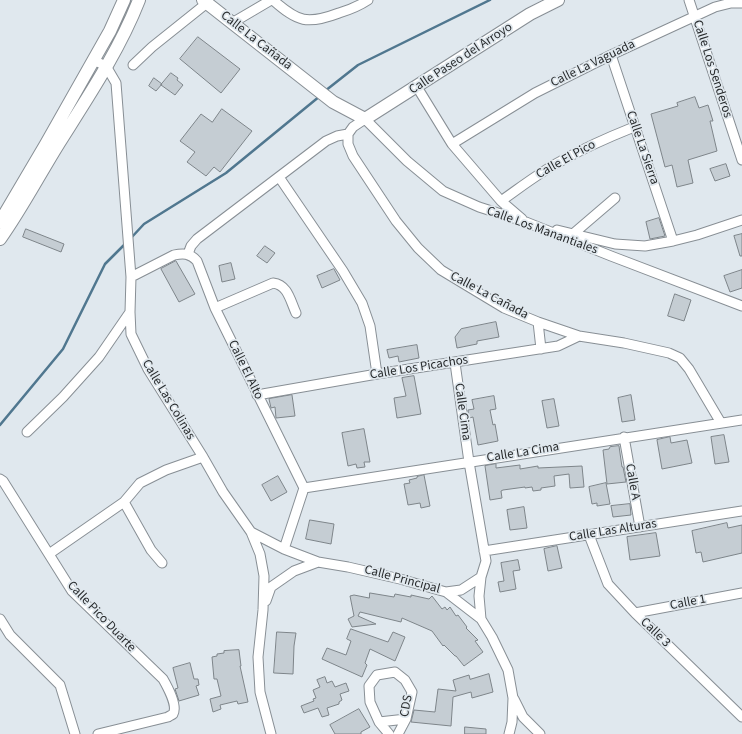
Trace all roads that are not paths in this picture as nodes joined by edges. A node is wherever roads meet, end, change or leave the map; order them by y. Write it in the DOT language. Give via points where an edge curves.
graph roads {
  1 [pos="124,0"];
  2 [pos="139,0"];
  3 [pos="272,0"];
  4 [pos="368,0"];
  5 [pos="558,0"];
  6 [pos="689,0"];
  7 [pos="205,2"];
  8 [pos="742,3"];
  9 [pos="695,16"];
  10 [pos="232,23"];
  11 [pos="611,54"];
  12 [pos="93,60"];
  13 [pos="133,64"];
  14 [pos="106,66"];
  15 [pos="417,87"];
  16 [pos="365,119"];
  17 [pos="634,126"];
  18 [pos="348,134"];
  19 [pos="452,144"];
  20 [pos="742,160"];
  21 [pos="278,177"];
  22 [pos="615,198"];
  23 [pos="501,201"];
  24 [pos="742,220"];
  25 [pos="0,222"];
  26 [pos="526,222"];
  27 [pos="573,234"];
  28 [pos="0,239"];
  29 [pos="673,242"];
  30 [pos="188,254"];
  31 [pos="131,277"];
  32 [pos="742,306"];
  33 [pos="215,308"];
  34 [pos="130,312"];
  35 [pos="296,313"];
  36 [pos="538,322"];
  37 [pos="579,336"];
  38 [pos="541,349"];
  39 [pos="455,362"];
  40 [pos="377,374"];
  41 [pos="257,395"];
  42 [pos="742,420"];
  43 [pos="721,423"];
  44 [pos="27,432"];
  45 [pos="624,437"];
  46 [pos="203,457"];
  47 [pos="469,462"];
  48 [pos="0,479"];
  49 [pos="304,488"];
  50 [pos="124,502"];
  51 [pos="742,512"];
  52 [pos="640,527"];
  53 [pos="251,532"];
  54 [pos="589,535"];
  55 [pos="284,549"];
  56 [pos="484,551"];
  57 [pos="49,554"];
  58 [pos="318,562"];
  59 [pos="162,563"];
  60 [pos="481,577"];
  61 [pos="446,592"];
  62 [pos="742,593"];
  63 [pos="263,610"];
  64 [pos="635,613"];
  65 [pos="0,619"];
  66 [pos="481,619"];
  67 [pos="513,698"];
  68 [pos="742,717"];
  69 [pos="406,719"];
  70 [pos="380,722"];
  71 [pos="75,734"];
  72 [pos="98,734"];
  73 [pos="271,734"];
  74 [pos="389,734"];
  75 [pos="398,734"];
  76 [pos="509,734"];
  77 [pos="540,734"];
  1 -- 12 [label="main road"];
  2 -- 14 [label="main road" via="123,37"];
  3 -- 4 [label="street" via="287,13 311,20 322,19"];
  3 -- 10 [label="street"];
  5 -- 15 [label="main road, Calle Paseo del Arroyo" via="530,14"];
  6 -- 9 [label="street, Calle Los Senderos"];
  7 -- 10 [label="main road, Calle La Cañada"];
  7 -- 13 [label="street"];
  8 -- 9 [label="street, Calle La Vaguada" via="715,7"];
  9 -- 11 [label="street, Calle La Vaguada"];
  9 -- 20 [label="street, Calle Los Senderos"];
  10 -- 16 [label="main road, Calle La Cañada" via="333,102"];
  11 -- 17 [label="street, Calle La Sierra"];
  11 -- 19 [label="street, Calle La Vaguada" via="535,93"];
  12 -- 14 [label="street"];
  12 -- 25 [label="main road"];
  14 -- 28 [label="main road"];
  14 -- 31 [label="street, Calle Las Colinas" via="116,83"];
  15 -- 16 [label="main road, Calle Paseo del Arroyo"];
  15 -- 19 [label="street"];
  16 -- 18 [label="street"];
  16 -- 26 [label="street, Calle Los Manantiales" via="407,161 443,191 479,207"];
  17 -- 23 [label="street, Calle El Pico" via="561,160"];
  17 -- 29 [label="street, Calle La Sierra"];
  18 -- 21 [label="street" via="326,141"];
  18 -- 36 [label="street, Calle La Cañada" via="348,144 353,156 396,221 418,248 453,278 504,308"];
  19 -- 23 [label="street"];
  21 -- 30 [label="street" via="197,240"];
  21 -- 40 [label="street" via="362,302 370,326"];
  22 -- 27 [label="street"];
  23 -- 26 [label="street"];
  24 -- 29 [label="street"];
  26 -- 27 [label="street"];
  26 -- 32 [label="street, Calle Los Manantiales"];
  27 -- 29 [label="street" via="615,244 638,246"];
  30 -- 31 [label="street" via="174,255"];
  30 -- 33 [label="street, Calle El Alto" via="197,261"];
  31 -- 34 [label="street, Calle Las Colinas"];
  33 -- 35 [label="street" via="273,283 286,289"];
  33 -- 41 [label="street, Calle El Alto"];
  34 -- 44 [label="street" via="100,357"];
  34 -- 46 [label="street, Calle Las Colinas" via="131,334 148,369"];
  36 -- 37 [label="street, Calle La Cañada"];
  36 -- 38 [label="street"];
  37 -- 38 [label="street, Calle Los Picachos" via="558,346"];
  37 -- 43 [label="street, Calle La Cañada" via="632,345 680,358"];
  38 -- 39 [label="street, Calle Los Picachos"];
  39 -- 40 [label="street, Calle Los Picachos"];
  39 -- 47 [label="street, Calle Cima"];
  40 -- 41 [label="street, Calle Los Picachos"];
  41 -- 49 [label="street, Calle El Alto"];
  42 -- 43 [label="street, Calle La Cima"];
  43 -- 45 [label="street, Calle La Cima"];
  45 -- 47 [label="street, Calle La Cima"];
  45 -- 52 [label="street, Calle A"];
  46 -- 50 [label="street" via="166,470 140,483"];
  46 -- 53 [label="street, Calle Las Colinas" via="223,492"];
  47 -- 49 [label="street, Calle La Cima"];
  47 -- 56 [label="street, Calle Cima"];
  48 -- 57 [label="street, Calle Pico Duarte"];
  49 -- 55 [label="street"];
  50 -- 57 [label="street"];
  50 -- 59 [label="street" via="151,550"];
  51 -- 52 [label="street, Calle Las Alturas"];
  52 -- 54 [label="street, Calle Las Alturas"];
  53 -- 55 [label="street, Calle Principal"];
  53 -- 63 [label="street, Calle Las Colinas" via="260,554 264,576"];
  54 -- 56 [label="street, Calle Las Alturas"];
  54 -- 64 [label="street, Calle 3" via="608,584"];
  55 -- 58 [label="street, Calle Principal"];
  56 -- 60 [label="street, Calle Cima" via="486,561"];
  57 -- 72 [label="street, Calle Pico Duarte" via="72,591 163,679 172,699 174,712 168,717"];
  58 -- 61 [label="street, Calle Principal" via="393,577"];
  58 -- 63 [label="street" via="294,571 271,587"];
  60 -- 61 [label="street" via="461,590"];
  60 -- 66 [label="street, Calle Cima"];
  61 -- 66 [label="street, Calle Principal"];
  62 -- 64 [label="street, Calle 1"];
  63 -- 73 [label="street, Calle Las Colinas" via="258,664 260,692"];
  64 -- 68 [label="street, Calle 3"];
  65 -- 71 [label="street" via="10,635 60,685"];
  66 -- 67 [label="street, Calle Principal" via="508,670"];
  67 -- 76 [label="street, Calle Principal"];
  67 -- 77 [label="street" via="523,717"];
  69 -- 70 [label="street"];
  69 -- 70 [label="street, CDS" via="412,692 405,680 395,672 377,674 369,686 370,702"];
  69 -- 75 [label="street, CDS"];
  70 -- 74 [label="street, CDS"];
}
